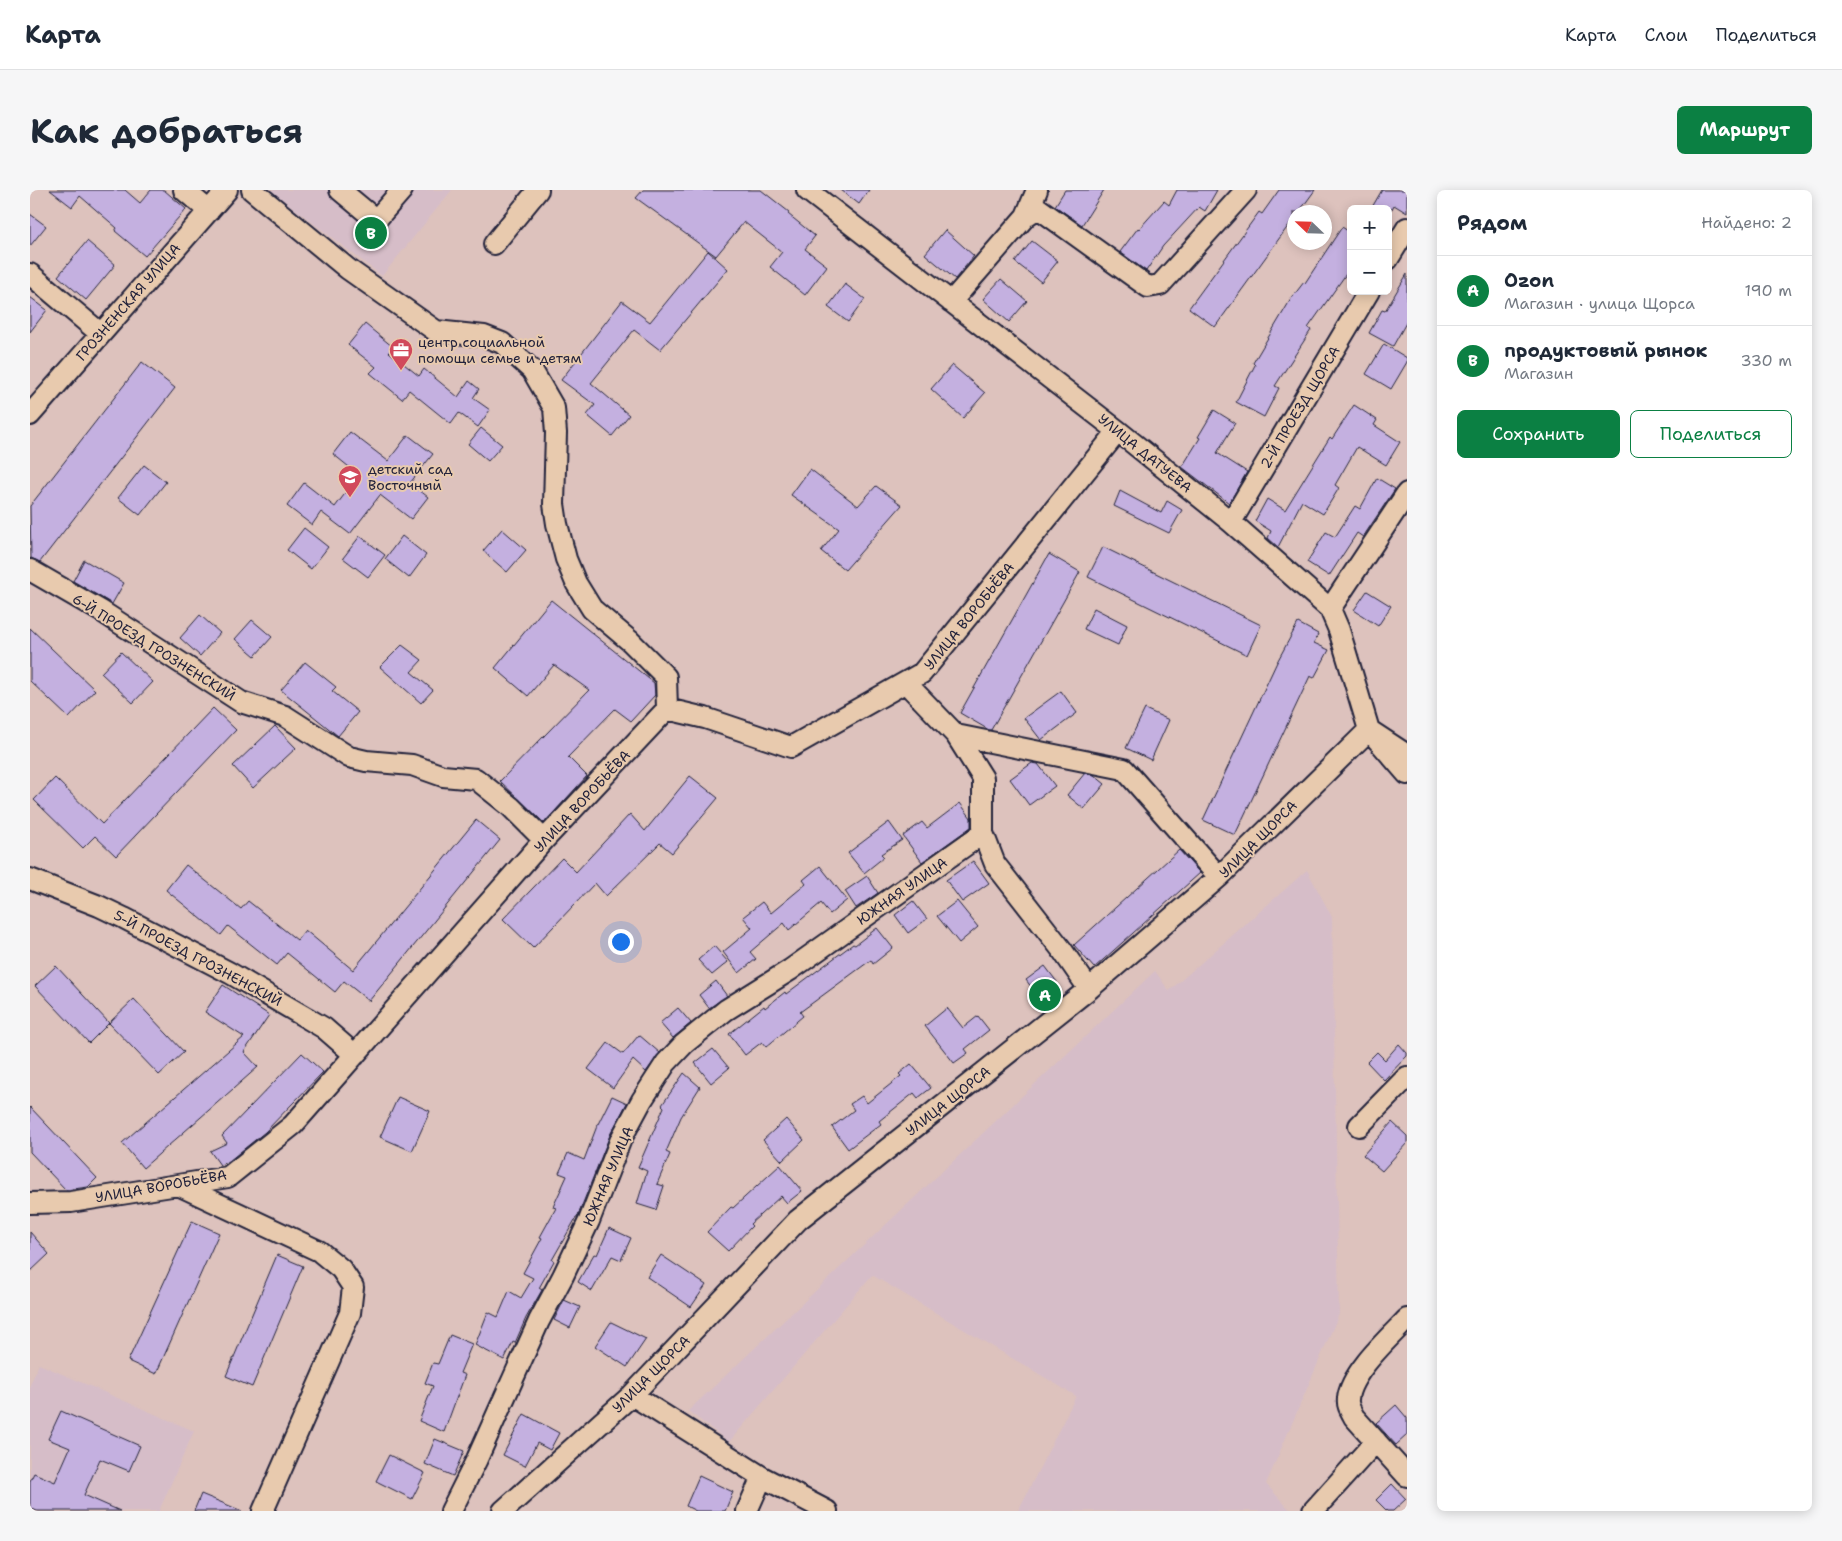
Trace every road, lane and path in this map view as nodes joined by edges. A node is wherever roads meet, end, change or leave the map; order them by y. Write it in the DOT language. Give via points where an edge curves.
graph roads {
  1 [pos="184,190"];
  2 [pos="227,190"];
  3 [pos="252,190"];
  4 [pos="340,190"];
  5 [pos="402,190"];
  6 [pos="538,190"];
  7 [pos="807,190"];
  8 [pos="1037,190"];
  9 [pos="1246,190"];
  10 [pos="209,211"];
  11 [pos="1026,216"];
  12 [pos="1407,228"];
  13 [pos="494,244"];
  14 [pos="1392,252"];
  15 [pos="30,274"];
  16 [pos="1367,295"];
  17 [pos="951,302"];
  18 [pos="100,334"];
  19 [pos="30,415"];
  20 [pos="1118,431"];
  21 [pos="1407,493"];
  22 [pos="1231,522"];
  23 [pos="30,570"];
  24 [pos="1330,609"];
  25 [pos="906,683"];
  26 [pos="667,709"];
  27 [pos="1368,730"];
  28 [pos="956,734"];
  29 [pos="1407,755"];
  30 [pos="1407,774"];
  31 [pos="983,833"];
  32 [pos="544,840"];
  33 [pos="1219,877"];
  34 [pos="30,879"];
  35 [pos="1089,989"];
  36 [pos="355,1054"];
  37 [pos="1407,1077"];
  38 [pos="1359,1126"];
  39 [pos="178,1185"];
  40 [pos="30,1203"];
  41 [pos="1407,1319"];
  42 [pos="632,1395"];
  43 [pos="1376,1440"];
  44 [pos="1407,1476"];
  45 [pos="762,1477"];
  46 [pos="263,1511"];
  47 [pos="451,1511"];
  48 [pos="503,1511"];
  49 [pos="747,1511"];
  50 [pos="827,1511"];
  51 [pos="1313,1511"];
  1 -- 10 [label="street"];
  2 -- 10 [label="street, ГРОЗНЕНСКАЯ УЛИЦА"];
  3 -- 26 [label="street" via="348,269 436,331 484,336 502,343 532,370 554,408 554,504 566,559 592,609 666,677"];
  4 -- 5 [label="street" via="376,220"];
  6 -- 13 [label="street"];
  7 -- 17 [label="street, УЛИЦА ДАТУЕВА"];
  8 -- 11 [label="street"];
  9 -- 11 [label="street" via="1160,284 1148,287 1038,208"];
  10 -- 18 [label="street, ГРОЗНЕНСКАЯ УЛИЦА"];
  11 -- 17 [label="street"];
  12 -- 14 [label="street"];
  15 -- 18 [label="street"];
  16 -- 22 [label="street, 2-Й ПРОЕЗД ЩОРСА"];
  17 -- 20 [label="street, УЛИЦА ДАТУЕВА"];
  18 -- 19 [label="street, ГРОЗНЕНСКАЯ УЛИЦА"];
  20 -- 22 [label="street, УЛИЦА ДАТУЕВА"];
  20 -- 25 [label="street, УЛИЦА ВОРОБЬЁВА" via="922,673"];
  21 -- 24 [label="street"];
  22 -- 24 [label="street, УЛИЦА ДАТУЕВА"];
  23 -- 32 [label="street, 6-Й ПРОЕЗД ГРОЗНЕНСКИЙ" via="102,611 241,702 285,716 349,757 412,765 444,776 476,779 511,806"];
  24 -- 27 [label="street, УЛИЦА ДАТУЕВА"];
  25 -- 26 [label="street, УЛИЦА ВОРОБЬЁВА" via="791,747 705,718"];
  25 -- 28 [label="street"];
  26 -- 32 [label="street, УЛИЦА ВОРОБЬЁВА"];
  27 -- 29 [label="street"];
  27 -- 30 [label="street, УЛИЦА ДАТУЕВА"];
  27 -- 33 [label="street, УЛИЦА ЩОРСА"];
  28 -- 31 [label="street" via="983,778"];
  28 -- 33 [label="street" via="1124,769"];
  31 -- 35 [label="street" via="995,864"];
  31 -- 47 [label="street, ЮЖНАЯ УЛИЦА" via="790,970 726,1010 666,1063 621,1139 589,1221"];
  32 -- 36 [label="street, УЛИЦА ВОРОБЬЁВА"];
  33 -- 35 [label="street, УЛИЦА ЩОРСА"];
  34 -- 36 [label="street, 5-Й ПРОЕЗД ГРОЗНЕНСКИЙ" via="99,906 230,973 324,1028"];
  35 -- 42 [label="street, УЛИЦА ЩОРСА" via="798,1220"];
  36 -- 39 [label="street, УЛИЦА ВОРОБЬЁВА" via="293,1125 228,1178"];
  37 -- 38 [label="street"];
  39 -- 40 [label="street, УЛИЦА ВОРОБЬЁВА" via="71,1202"];
  39 -- 46 [label="street" via="319,1251 341,1269 353,1287 350,1313"];
  41 -- 43 [label="street" via="1354,1381 1348,1399 1354,1417"];
  42 -- 45 [label="street"];
  42 -- 48 [label="street, УЛИЦА ЩОРСА"];
  43 -- 44 [label="street"];
  43 -- 51 [label="street"];
  45 -- 49 [label="street"];
  45 -- 50 [label="street"];
}
